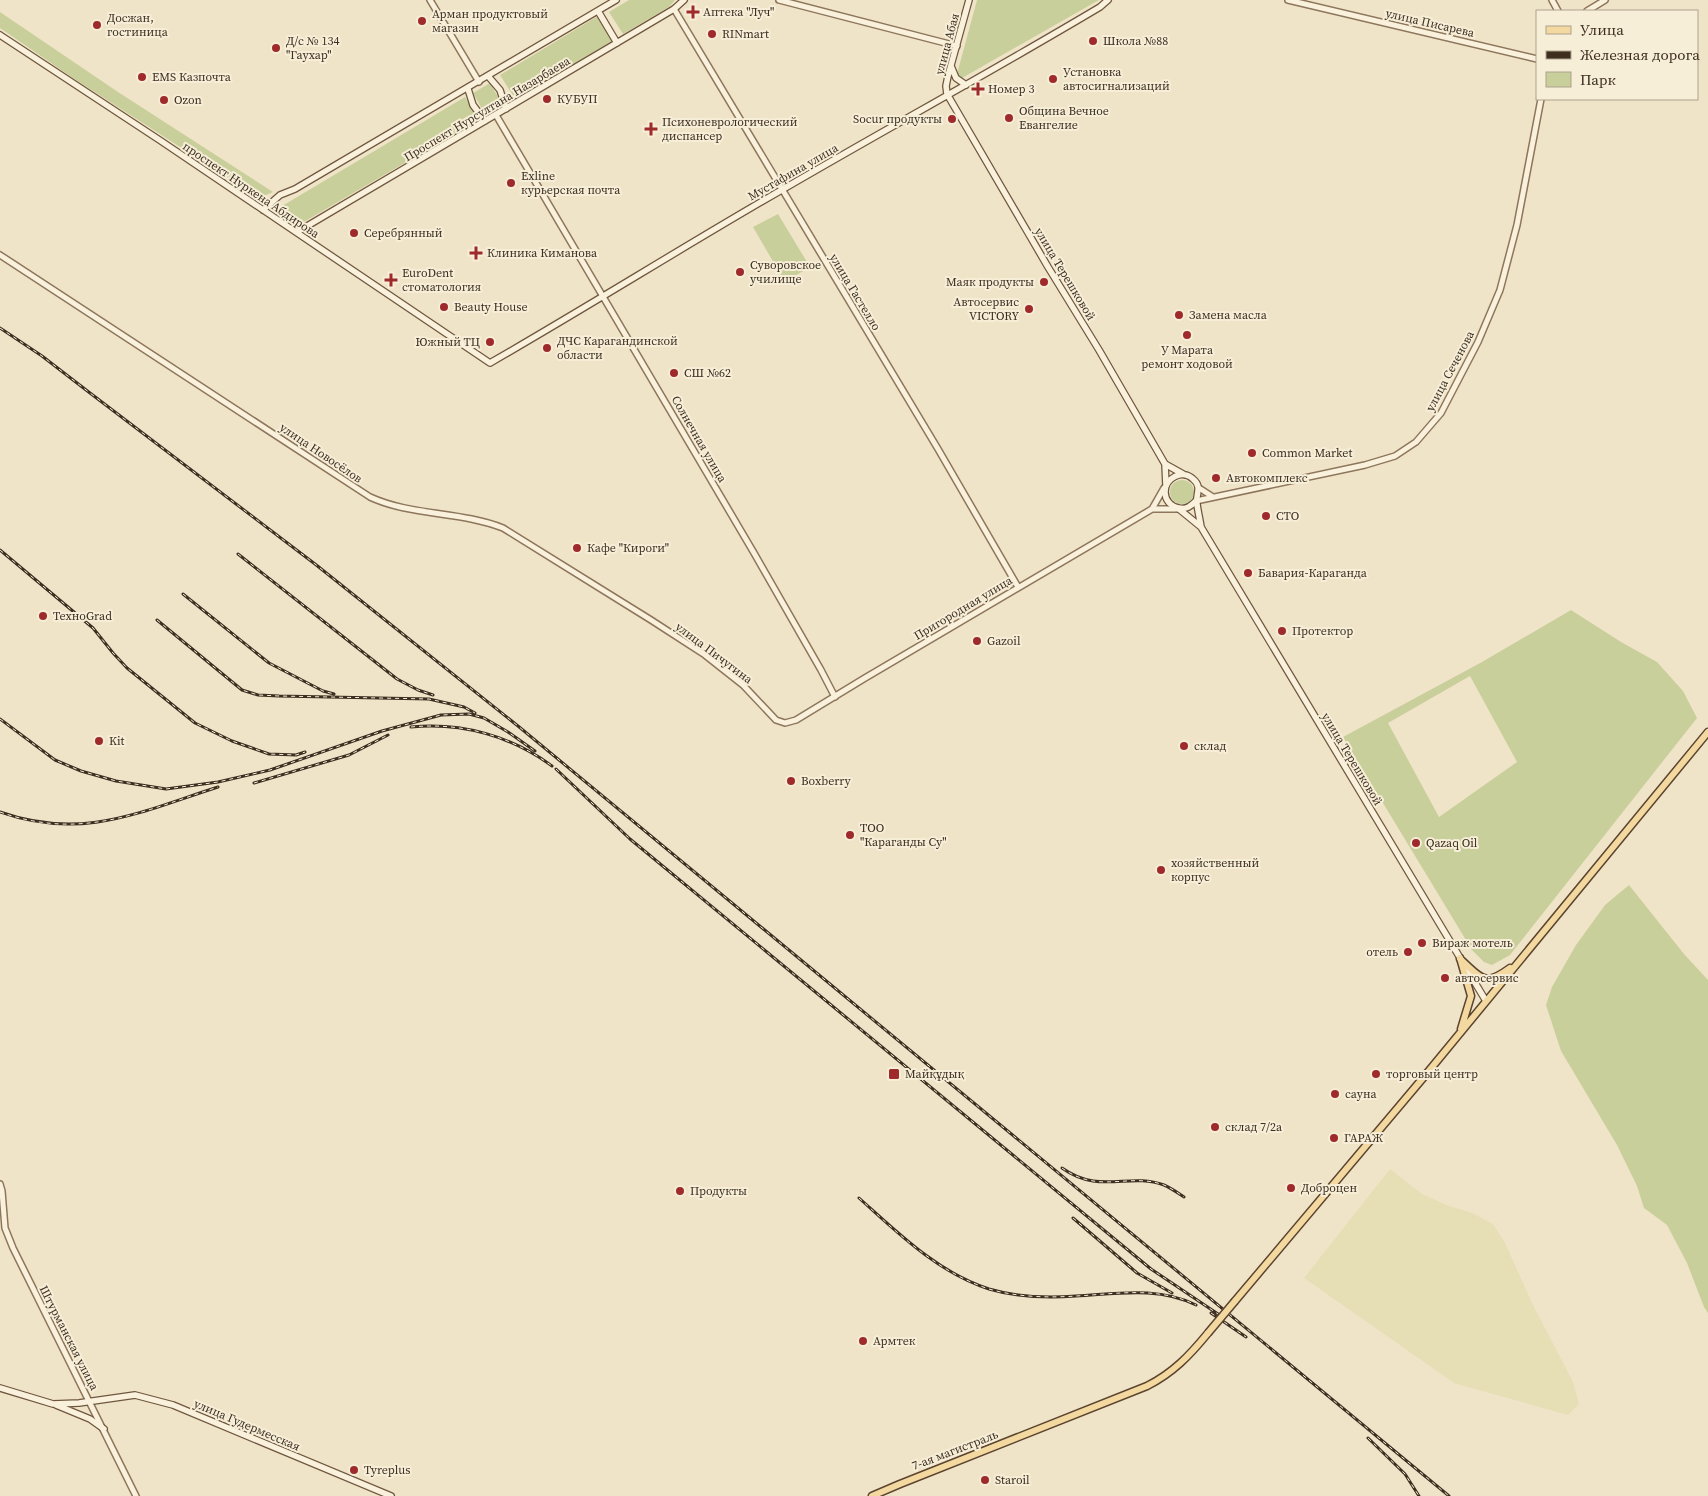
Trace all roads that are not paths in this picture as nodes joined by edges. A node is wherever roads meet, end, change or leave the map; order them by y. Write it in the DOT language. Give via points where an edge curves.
graph roads {
  1 [pos="430,0"];
  2 [pos="616,0"];
  3 [pos="684,0"];
  4 [pos="779,0"];
  5 [pos="969,0"];
  6 [pos="1108,0"];
  7 [pos="1288,0"];
  8 [pos="1605,0"];
  9 [pos="674,9"];
  10 [pos="1589,10"];
  11 [pos="598,11"];
  12 [pos="0,36"];
  13 [pos="617,43"];
  14 [pos="957,46"];
  15 [pos="1536,59"];
  16 [pos="951,66"];
  17 [pos="488,76"];
  18 [pos="479,82"];
  19 [pos="966,85"];
  20 [pos="468,88"];
  21 [pos="947,94"];
  22 [pos="1541,100"];
  23 [pos="506,108"];
  24 [pos="496,115"];
  25 [pos="485,121"];
  26 [pos="782,190"];
  27 [pos="263,210"];
  28 [pos="297,232"];
  29 [pos="0,255"];
  30 [pos="604,297"];
  31 [pos="490,363"];
  32 [pos="1165,464"];
  33 [pos="1183,475"];
  34 [pos="1166,486"];
  35 [pos="1199,488"];
  36 [pos="1213,497"];
  37 [pos="1196,501"];
  38 [pos="1152,509"];
  39 [pos="1179,509"];
  40 [pos="1202,528"];
  41 [pos="1018,587"];
  42 [pos="651,620"];
  43 [pos="835,697"];
  44 [pos="785,723"];
  45 [pos="1708,732"];
  46 [pos="1460,958"];
  47 [pos="1517,962"];
  48 [pos="1486,1001"];
  49 [pos="1460,1032"];
  50 [pos="0,1184"];
  51 [pos="0,1388"];
  52 [pos="90,1402"];
  53 [pos="52,1404"];
  54 [pos="104,1429"];
  55 [pos="136,1496"];
  56 [pos="391,1496"];
  57 [pos="872,1496"];
  1 -- 18 [label="street"];
  2 -- 11 [label="main road"];
  3 -- 9 [label="main road, Проспект Нурсултана Назарбаева"];
  4 -- 14 [label="street"];
  5 -- 14 [label="main road, улица Абая"];
  6 -- 19 [label="main road, Мустафина улица" via="1100,8"];
  7 -- 15 [label="street, улица Писарева"];
  8 -- 10 [label="street"];
  9 -- 13 [label="main road, Проспект Нурсултана Назарбаева"];
  9 -- 26 [label="street, улица Гастелло"];
  11 -- 13 [label="main road"];
  11 -- 17 [label="main road"];
  12 -- 27 [label="main road, проспект Нуркена Абдирова"];
  13 -- 23 [label="main road, Проспект Нурсултана Назарбаева"];
  14 -- 16 [label="main road, улица Абая"];
  16 -- 19 [label="main road" via="956,78"];
  16 -- 21 [label="main road, улица Абая"];
  17 -- 18 [label="main road"];
  17 -- 23 [label="main road" via="500,90"];
  18 -- 20 [label="main road"];
  19 -- 21 [label="main road, Мустафина улица"];
  20 -- 25 [label="main road" via="472,105"];
  20 -- 27 [label="main road" via="280,195"];
  21 -- 26 [label="main road, Мустафина улица"];
  21 -- 32 [label="main road, улица Терешковой"];
  22 -- 36 [label="street, улица Сеченова" via="1517,225 1500,290 1478,342 1441,413 1416,442 1395,456"];
  23 -- 24 [label="main road, Проспект Нурсултана Назарбаева"];
  24 -- 25 [label="main road, Проспект Нурсултана Назарбаева"];
  24 -- 30 [label="street, Солнечная улица"];
  25 -- 28 [label="main road, Проспект Нурсултана Назарбаева"];
  26 -- 30 [label="main road, Мустафина улица"];
  26 -- 41 [label="street, улица Гастелло"];
  27 -- 28 [label="main road, проспект Нуркена Абдирова"];
  28 -- 31 [label="main road, проспект Нуркена Абдирова"];
  29 -- 42 [label="street, улица Новосёлов" via="370,497 390,505 468,517 502,528"];
  30 -- 31 [label="main road, Мустафина улица"];
  30 -- 43 [label="street, Солнечная улица"];
  32 -- 33 [label="main road, улица Терешковой"];
  32 -- 34 [label="main road, улица Терешковой"];
  33 -- 34 [label="main road" via="1172,477"];
  33 -- 35 [label="main road, улица Терешковой" via="1193,479"];
  34 -- 38 [label="street"];
  34 -- 39 [label="main road, улица Терешковой" via="1167,500"];
  35 -- 36 [label="street"];
  35 -- 37 [label="main road, улица Терешковой"];
  36 -- 37 [label="street, улица Сеченова"];
  37 -- 39 [label="main road" via="1188,508"];
  37 -- 40 [label="main road, улица Терешковой"];
  38 -- 39 [label="street"];
  38 -- 41 [label="street, Пригородная улица"];
  39 -- 40 [label="main road, улица Терешковой"];
  40 -- 46 [label="main road, улица Терешковой"];
  41 -- 43 [label="street, Пригородная улица"];
  42 -- 44 [label="street, улица Пичугина" via="705,655 739,682 776,720"];
  43 -- 44 [label="street, Пригородная улица"];
  45 -- 47 [label="main road"];
  46 -- 47 [label="main road" via="1479,977 1490,979"];
  46 -- 48 [label="main road, улица Терешковой"];
  46 -- 49 [label="main road" via="1470,996"];
  47 -- 48 [label="main road, 7-ая магистраль"];
  48 -- 49 [label="main road, 7-ая магистраль"];
  49 -- 57 [label="main road, 7-ая магистраль, bridge" via="1208,1333 1166,1376"];
  50 -- 52 [label="street, Штурманская улица" via="4,1228"];
  51 -- 53 [label="main road"];
  52 -- 53 [label="main road, улица Гудермесская"];
  52 -- 54 [label="street, Штурманская улица"];
  52 -- 56 [label="main road, улица Гудермесская" via="135,1395 173,1404"];
  53 -- 54 [label="main road" via="90,1419"];
  54 -- 55 [label="street, Штурманская улица"];
}
